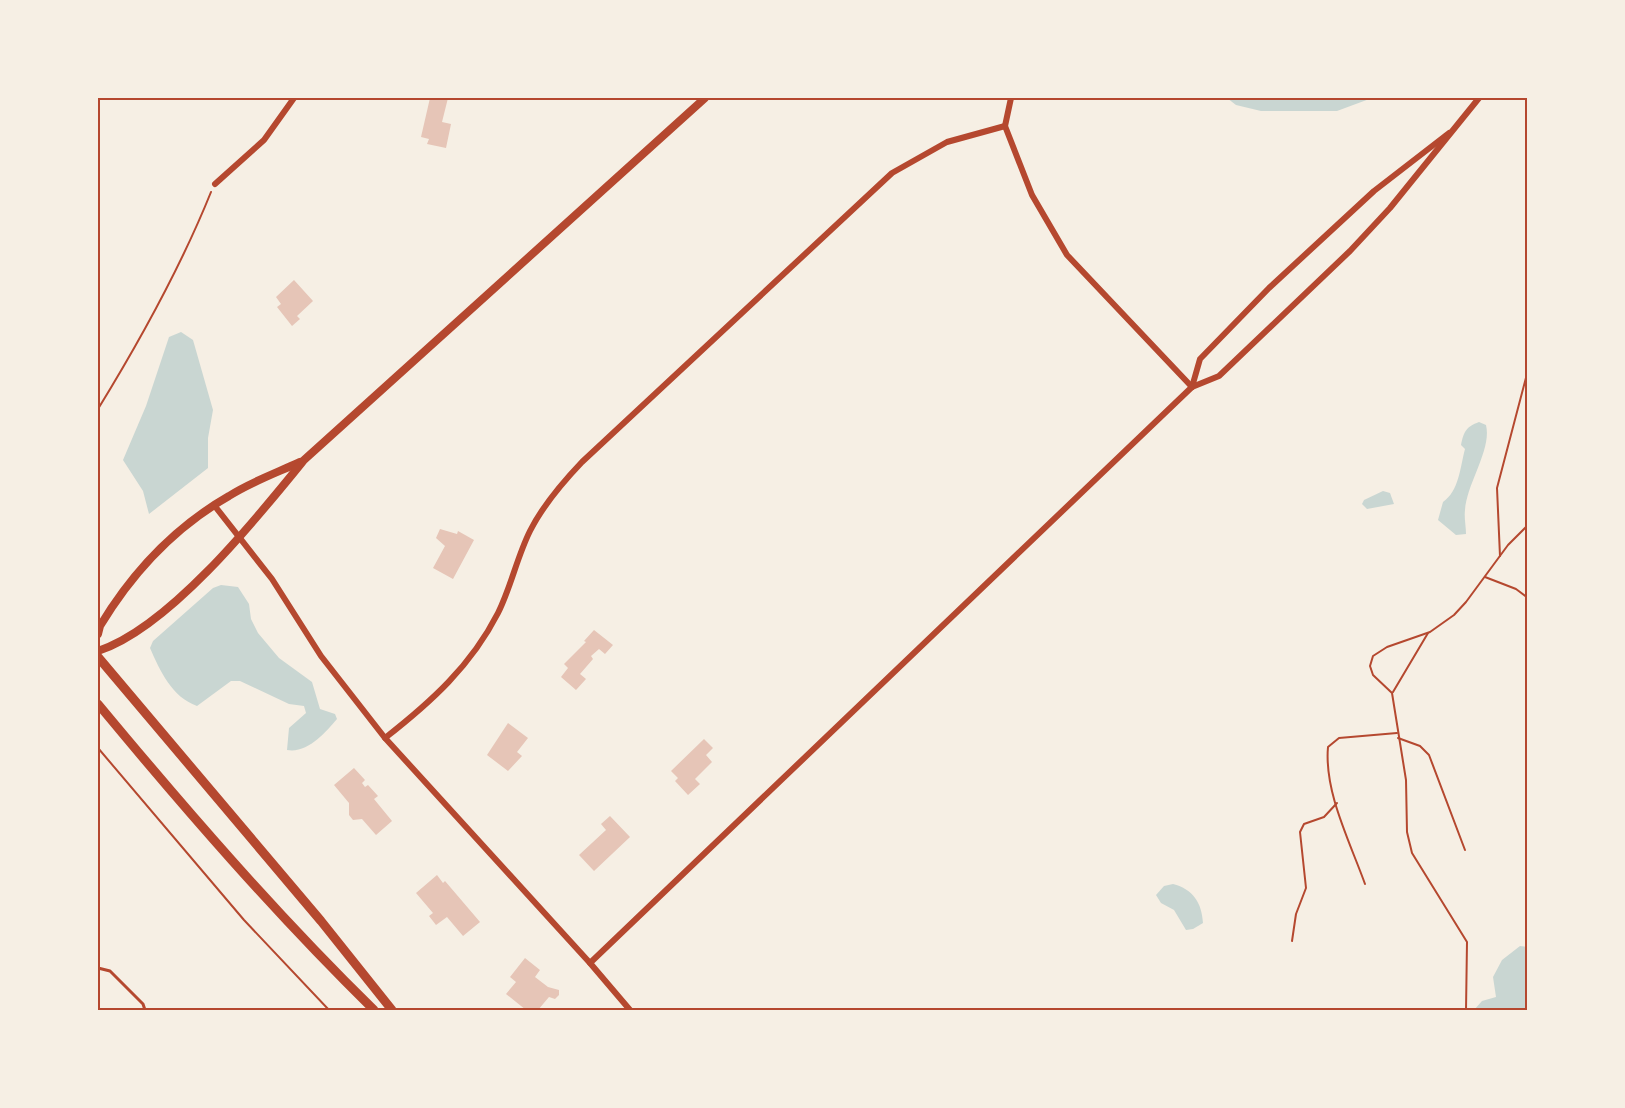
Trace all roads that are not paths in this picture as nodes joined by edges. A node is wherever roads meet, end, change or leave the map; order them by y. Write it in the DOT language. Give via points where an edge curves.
graph roads {
  1 [pos="294,98"];
  2 [pos="705,98"];
  3 [pos="1011,98"];
  4 [pos="1479,98"];
  5 [pos="1005,126"];
  6 [pos="1455,128"];
  7 [pos="214,184"];
  8 [pos="1192,387"];
  9 [pos="304,460"];
  10 [pos="214,505"];
  11 [pos="239,538"];
  12 [pos="98,634"];
  13 [pos="98,651"];
  14 [pos="98,657"];
  15 [pos="98,704"];
  16 [pos="385,738"];
  17 [pos="590,963"];
  18 [pos="98,968"];
  19 [pos="145,1011"];
  20 [pos="374,1011"];
  21 [pos="392,1011"];
  22 [pos="630,1011"];
  1 -- 7 [label="street" via="264,140"];
  2 -- 9 [label="street"];
  3 -- 5 [label="street"];
  4 -- 6 [label="street"];
  5 -- 8 [label="street" via="1030,191 1067,255"];
  5 -- 16 [label="street" via="947,142 892,173 582,462 561,484 529,532 498,612 464,667 430,702"];
  6 -- 8 [label="street" via="1413,183 1350,251 1219,376"];
  6 -- 8 [label="street" via="1381,185 1279,278 1200,359"];
  8 -- 17 [label="street"];
  9 -- 10 [label="street"];
  9 -- 11 [label="street"];
  10 -- 11 [label="street"];
  10 -- 12 [label="street" via="181,530 131,579"];
  11 -- 13 [label="street" via="161,611 115,645"];
  11 -- 16 [label="street" via="272,579 321,656"];
  14 -- 21 [label="main road"];
  15 -- 20 [label="main road" via="302,940"];
  16 -- 17 [label="street"];
  17 -- 22 [label="street"];
  18 -- 19 [label="lane" via="110,971 143,1004"];
}
